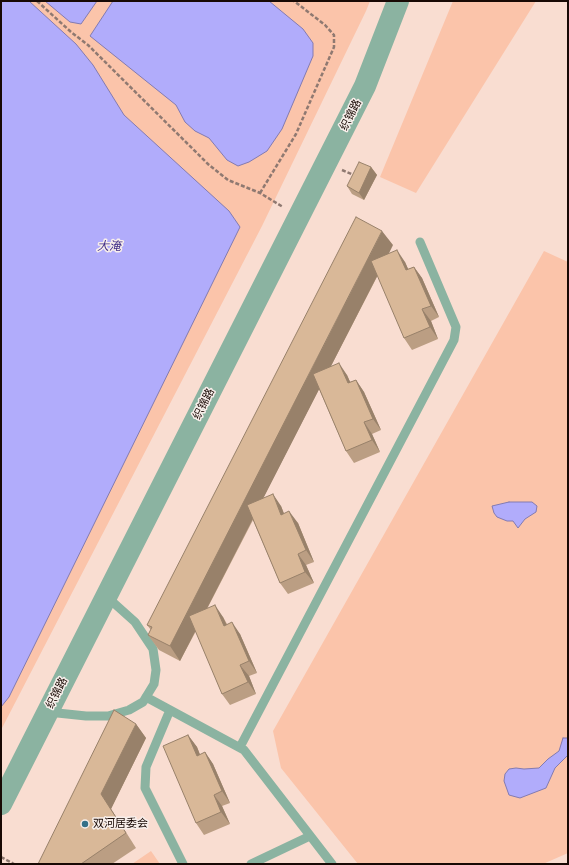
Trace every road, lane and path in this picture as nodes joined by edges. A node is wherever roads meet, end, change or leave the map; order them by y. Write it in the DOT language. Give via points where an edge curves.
graph roads {
  1 [pos="37,1"];
  2 [pos="294,1"];
  3 [pos="398,1"];
  4 [pos="260,192"];
  5 [pos="299,217"];
  6 [pos="420,242"];
  7 [pos="106,596"];
  8 [pos="146,697"];
  9 [pos="170,710"];
  10 [pos="48,712"];
  11 [pos="240,748"];
  12 [pos="1,804"];
  13 [pos="310,836"];
  14 [pos="1,857"];
  15 [pos="14,864"];
  16 [pos="183,864"];
  17 [pos="251,864"];
  18 [pos="332,864"];
  1 -- 4 [label="path" via="88,45 209,165 228,180"];
  2 -- 4 [label="path" via="334,35 334,47 296,134"];
  3 -- 5 [label="street, 织锦路" via="365,86"];
  4 -- 5 [label="path"];
  5 -- 7 [label="street, 织锦路"];
  6 -- 11 [label="lane" via="456,327 454,340"];
  7 -- 8 [label="lane" via="135,622 153,648 156,670 154,684"];
  7 -- 10 [label="street, 织锦路"];
  8 -- 9 [label="lane"];
  8 -- 10 [label="lane" via="143,702 129,710 108,716"];
  9 -- 11 [label="lane"];
  9 -- 16 [label="lane" via="146,767 145,788"];
  10 -- 12 [label="street, 织锦路"];
  11 -- 13 [label="lane"];
  13 -- 17 [label="lane"];
  13 -- 18 [label="lane"];
  14 -- 15 [label="path"];
}
